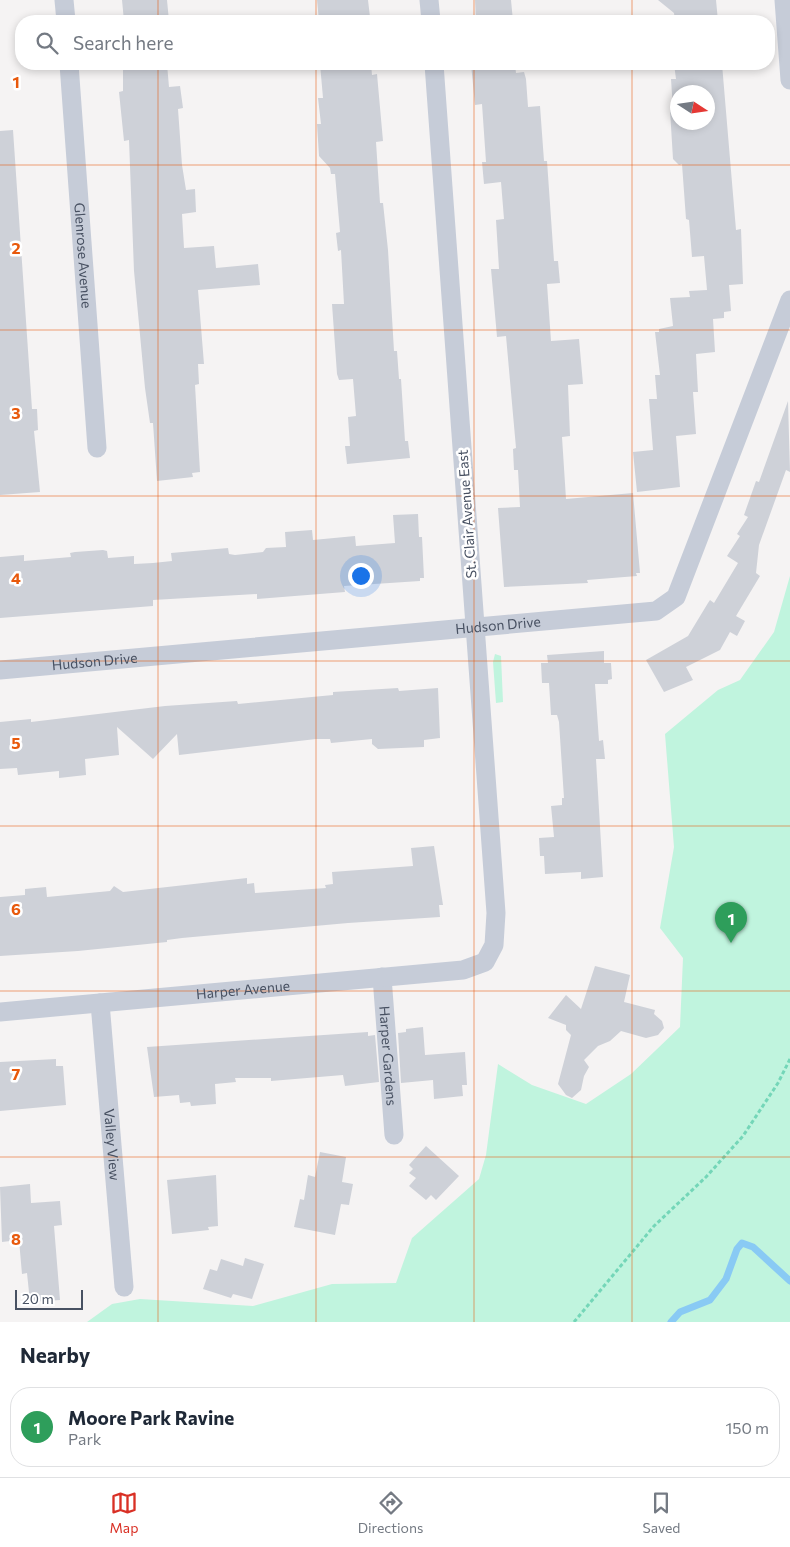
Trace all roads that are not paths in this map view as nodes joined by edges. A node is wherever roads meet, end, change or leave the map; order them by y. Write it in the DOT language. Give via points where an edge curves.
graph roads {
  1 [pos="64,0"];
  2 [pos="429,0"];
  3 [pos="784,0"];
  4 [pos="65,15"];
  5 [pos="430,15"];
  6 [pos="69,70"];
  7 [pos="434,70"];
  8 [pos="790,80"];
  9 [pos="790,300"];
  10 [pos="97,448"];
  11 [pos="475,628"];
  12 [pos="0,670"];
  13 [pos="485,962"];
  14 [pos="382,977"];
  15 [pos="100,1003"];
  16 [pos="0,1012"];
  17 [pos="394,1135"];
  18 [pos="124,1287"];
  1 -- 4 [label="street"];
  2 -- 5 [label="street"];
  3 -- 8 [label="street"];
  6 -- 10 [label="street, Glenrose Avenue"];
  7 -- 11 [label="street, St. Clair Avenue East"];
  9 -- 11 [label="street, Hudson Drive" via="676,597 656,611"];
  11 -- 12 [label="street, Hudson Drive"];
  11 -- 13 [label="street, St. Clair Avenue East" via="496,924 494,945"];
  13 -- 14 [label="street, Harper Avenue" via="463,970"];
  14 -- 15 [label="street, Harper Avenue"];
  14 -- 17 [label="street, Harper Gardens"];
  15 -- 16 [label="street, Harper Avenue"];
  15 -- 18 [label="street, Valley View"];
}
